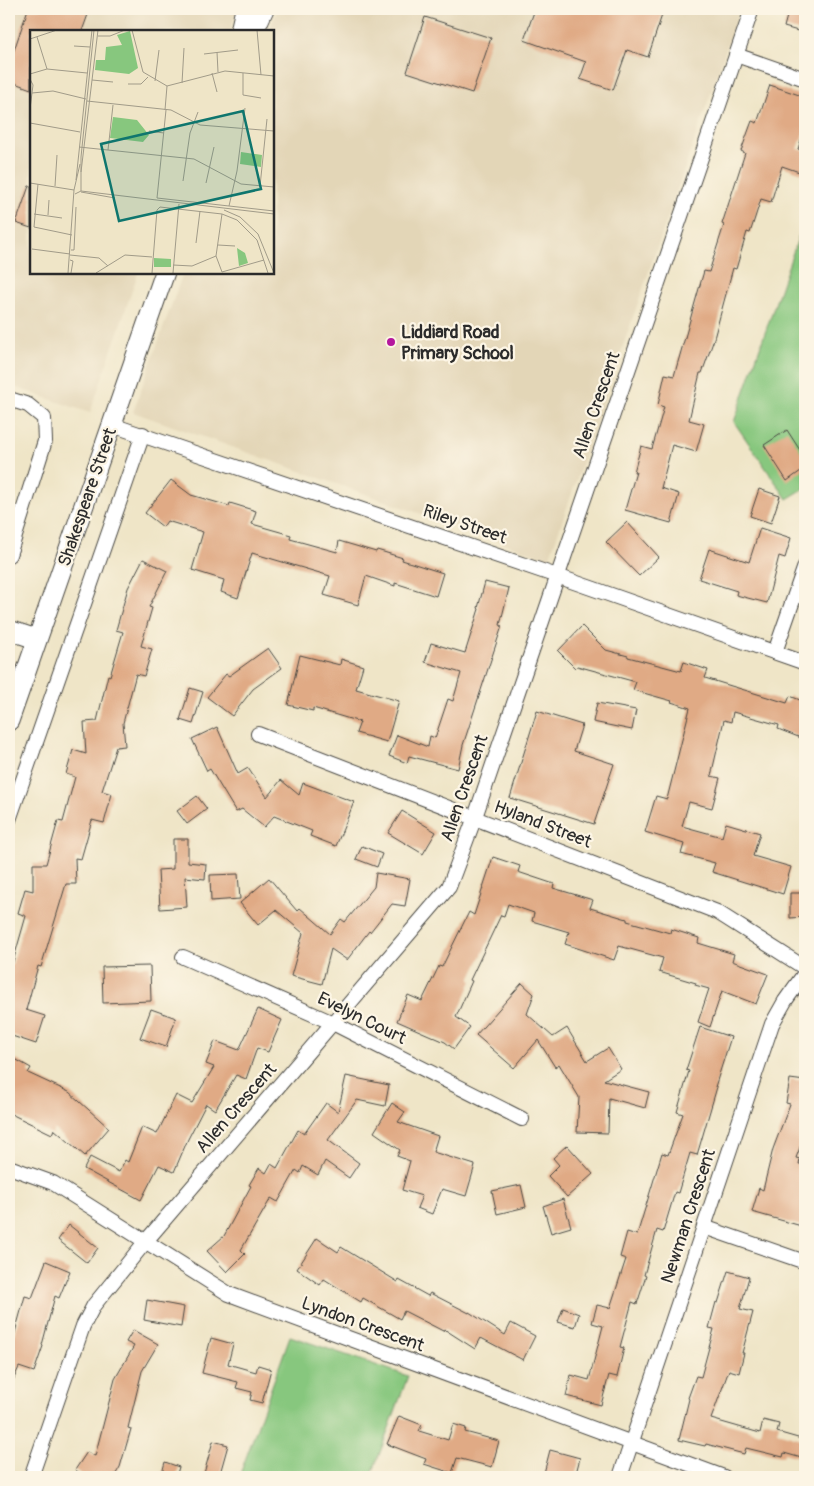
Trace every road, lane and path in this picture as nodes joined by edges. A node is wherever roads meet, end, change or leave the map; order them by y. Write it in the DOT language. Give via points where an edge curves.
graph roads {
  1 [pos="245,9"];
  2 [pos="264,9"];
  3 [pos="752,9"];
  4 [pos="240,30"];
  5 [pos="254,30"];
  6 [pos="736,55"];
  7 [pos="805,79"];
  8 [pos="164,274"];
  9 [pos="9,399"];
  10 [pos="112,425"];
  11 [pos="143,434"];
  12 [pos="9,555"];
  13 [pos="805,566"];
  14 [pos="557,576"];
  15 [pos="9,630"];
  16 [pos="36,640"];
  17 [pos="775,652"];
  18 [pos="805,662"];
  19 [pos="9,721"];
  20 [pos="258,734"];
  21 [pos="475,817"];
  22 [pos="9,820"];
  23 [pos="183,956"];
  24 [pos="805,968"];
  25 [pos="805,973"];
  26 [pos="333,1023"];
  27 [pos="522,1119"];
  28 [pos="9,1167"];
  29 [pos="704,1227"];
  30 [pos="146,1241"];
  31 [pos="805,1262"];
  32 [pos="632,1444"];
  33 [pos="31,1477"];
  34 [pos="620,1477"];
  35 [pos="724,1477"];
  1 -- 4 [label="street"];
  2 -- 5 [label="street"];
  3 -- 6 [label="street, Allen Crescent"];
  6 -- 7 [label="street"];
  6 -- 14 [label="street, Allen Crescent"];
  8 -- 10 [label="street, Shakespeare Street"];
  9 -- 12 [label="street" via="28,405 44,418 45,441"];
  10 -- 11 [label="street, Riley Street"];
  10 -- 16 [label="street, Shakespeare Street"];
  11 -- 14 [label="street, Riley Street"];
  11 -- 22 [label="street, Shakespeare Street"];
  13 -- 17 [label="street"];
  14 -- 17 [label="street, Riley Street"];
  14 -- 21 [label="street, Allen Crescent"];
  15 -- 16 [label="street"];
  16 -- 19 [label="street, Shakespeare Street"];
  17 -- 18 [label="street, Riley Street"];
  20 -- 21 [label="street, Hyland Street"];
  21 -- 24 [label="street, Hyland Street" via="717,912"];
  21 -- 26 [label="street, Allen Crescent" via="449,887"];
  23 -- 26 [label="street, Evelyn Court"];
  25 -- 29 [label="street, Newman Crescent" via="772,1024"];
  26 -- 27 [label="street, Evelyn Court"];
  26 -- 30 [label="street, Allen Crescent"];
  28 -- 30 [label="street, Lyndon Crescent" via="53,1182"];
  29 -- 31 [label="street"];
  29 -- 32 [label="street, Newman Crescent"];
  30 -- 32 [label="street, Lyndon Crescent" via="229,1294"];
  30 -- 33 [label="street, Allen Crescent" via="94,1305 83,1326"];
  32 -- 34 [label="street, Newman Crescent"];
  32 -- 35 [label="street, Lyndon Crescent"];
}
